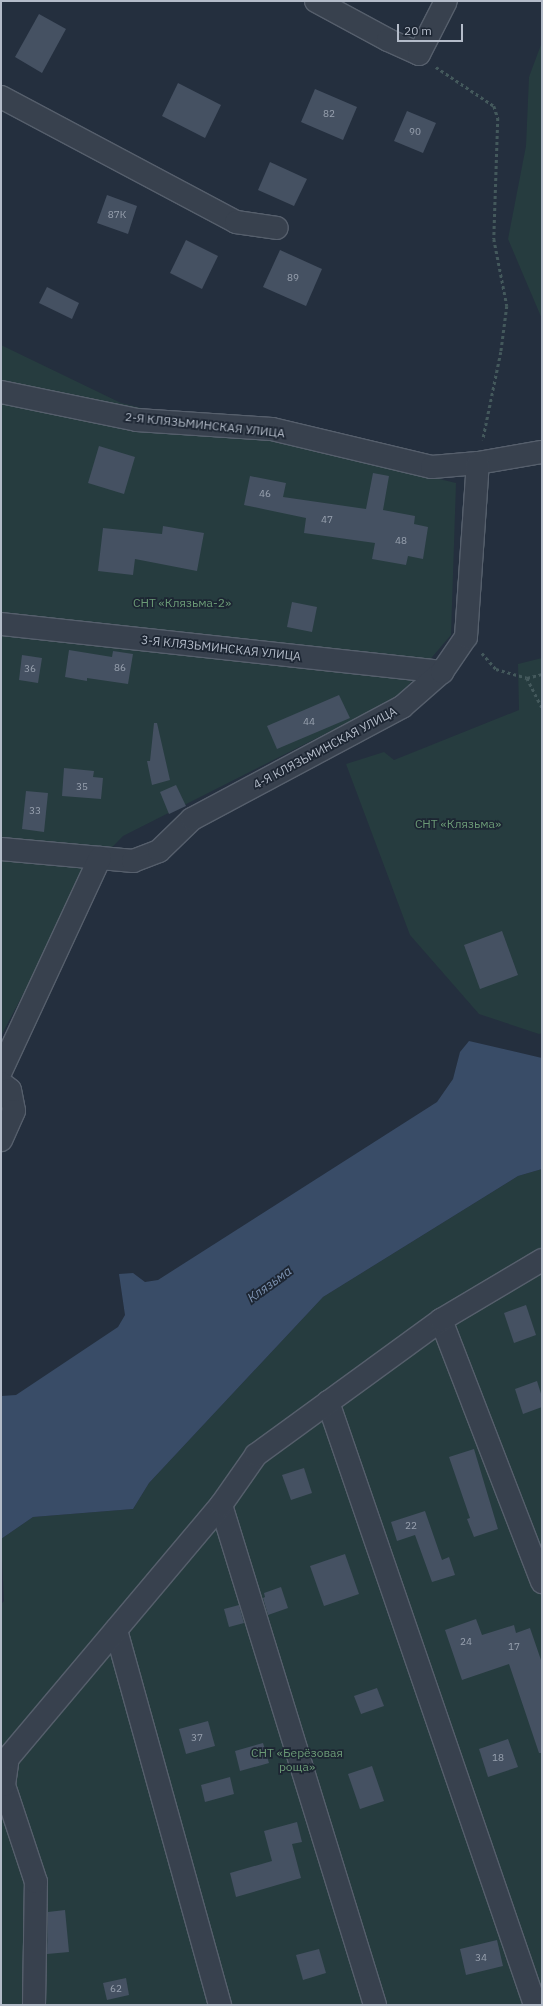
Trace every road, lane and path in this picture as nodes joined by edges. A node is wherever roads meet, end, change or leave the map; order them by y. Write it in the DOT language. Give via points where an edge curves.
graph roads {
  1 [pos="316,1"];
  2 [pos="446,1"];
  3 [pos="419,54"];
  4 [pos="1,97"];
  5 [pos="277,228"];
  6 [pos="1,392"];
  7 [pos="542,452"];
  8 [pos="478,463"];
  9 [pos="1,624"];
  10 [pos="466,637"];
  11 [pos="442,672"];
  12 [pos="542,674"];
  13 [pos="527,678"];
  14 [pos="542,707"];
  15 [pos="1,849"];
  16 [pos="100,858"];
  17 [pos="1,1071"];
  18 [pos="1,1083"];
  19 [pos="1,1140"];
  20 [pos="542,1260"];
  21 [pos="441,1320"];
  22 [pos="328,1402"];
  23 [pos="221,1505"];
  24 [pos="542,1582"];
  25 [pos="116,1630"];
  26 [pos="34,2005"];
  27 [pos="220,2005"];
  28 [pos="375,2005"];
  29 [pos="536,2005"];
  1 -- 3 [label="street"];
  2 -- 3 [label="street"];
  3 -- 8 [label="path" via="494,106 498,118 494,239 507,306 501,352"];
  4 -- 5 [label="street" via="236,222"];
  6 -- 8 [label="street, 2-Я КЛЯЗЬМИНСКАЯ УЛИЦА" via="137,420 272,429 432,467"];
  7 -- 8 [label="street, 2-Я КЛЯЗЬМИНСКАЯ УЛИЦА"];
  8 -- 10 [label="street"];
  9 -- 11 [label="street, 3-Я КЛЯЗЬМИНСКАЯ УЛИЦА"];
  10 -- 11 [label="street, 4-Я КЛЯЗЬМИНСКАЯ УЛИЦА"];
  10 -- 13 [label="path" via="496,668"];
  11 -- 16 [label="street, 4-Я КЛЯЗЬМИНСКАЯ УЛИЦА" via="402,706 192,819 159,850 133,861"];
  12 -- 13 [label="path"];
  13 -- 14 [label="path"];
  15 -- 16 [label="street, 4-Я КЛЯЗЬМИНСКАЯ УЛИЦА"];
  16 -- 17 [label="street"];
  18 -- 19 [label="street" via="10,1090 14,1111"];
  20 -- 21 [label="street"];
  21 -- 22 [label="street"];
  21 -- 24 [label="street"];
  22 -- 23 [label="street" via="256,1455"];
  22 -- 29 [label="street"];
  23 -- 25 [label="street"];
  23 -- 28 [label="street"];
  25 -- 26 [label="street" via="8,1758 4,1785 36,1882"];
  25 -- 27 [label="street"];
}
